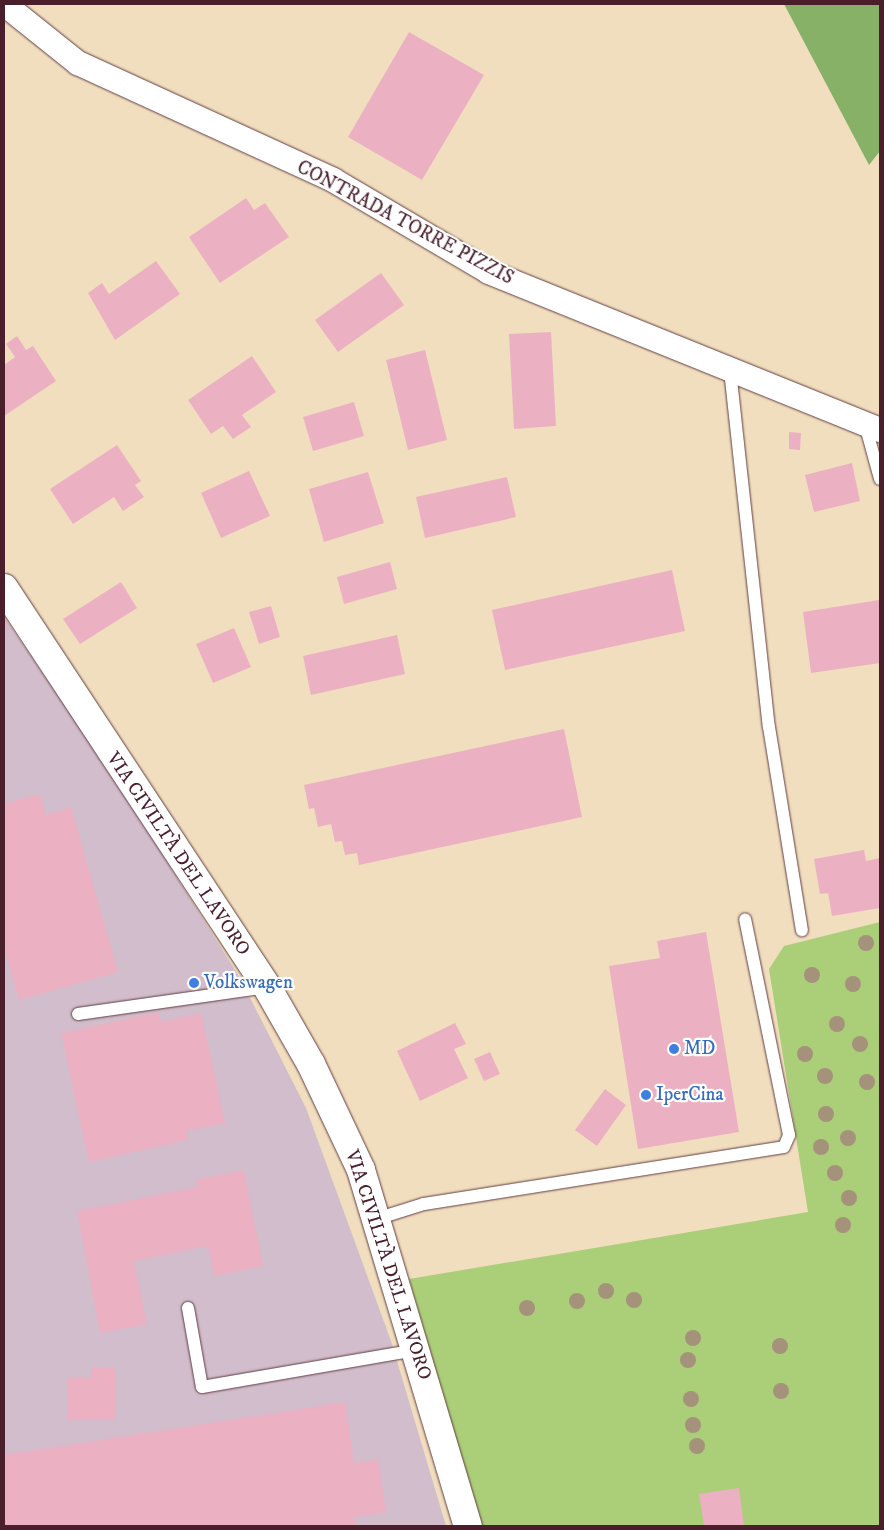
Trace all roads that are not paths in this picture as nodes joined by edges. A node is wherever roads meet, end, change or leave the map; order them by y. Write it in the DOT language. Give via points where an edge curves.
graph roads {
  1 [pos="4,4"];
  2 [pos="730,370"];
  3 [pos="872,427"];
  4 [pos="880,479"];
  5 [pos="4,588"];
  6 [pos="745,919"];
  7 [pos="802,930"];
  8 [pos="267,987"];
  9 [pos="78,1014"];
  10 [pos="376,1219"];
  11 [pos="188,1308"];
  12 [pos="417,1350"];
  13 [pos="468,1526"];
  1 -- 2 [label="street, CONTRADA TORRE PIZZIS" via="78,63 333,180 490,272 654,335"];
  2 -- 3 [label="street, CONTRADA TORRE PIZZIS"];
  2 -- 7 [label="lane" via="769,727"];
  3 -- 4 [label="lane"];
  5 -- 8 [label="main road, VIA CIVILTÀ DEL LAVORO"];
  6 -- 10 [label="lane" via="788,1135 784,1147 424,1204"];
  8 -- 9 [label="lane"];
  8 -- 10 [label="main road, VIA CIVILTÀ DEL LAVORO" via="311,1064 361,1170"];
  10 -- 12 [label="main road, VIA CIVILTÀ DEL LAVORO"];
  11 -- 12 [label="lane" via="202,1387"];
  12 -- 13 [label="main road, VIA CIVILTÀ DEL LAVORO"];
}
